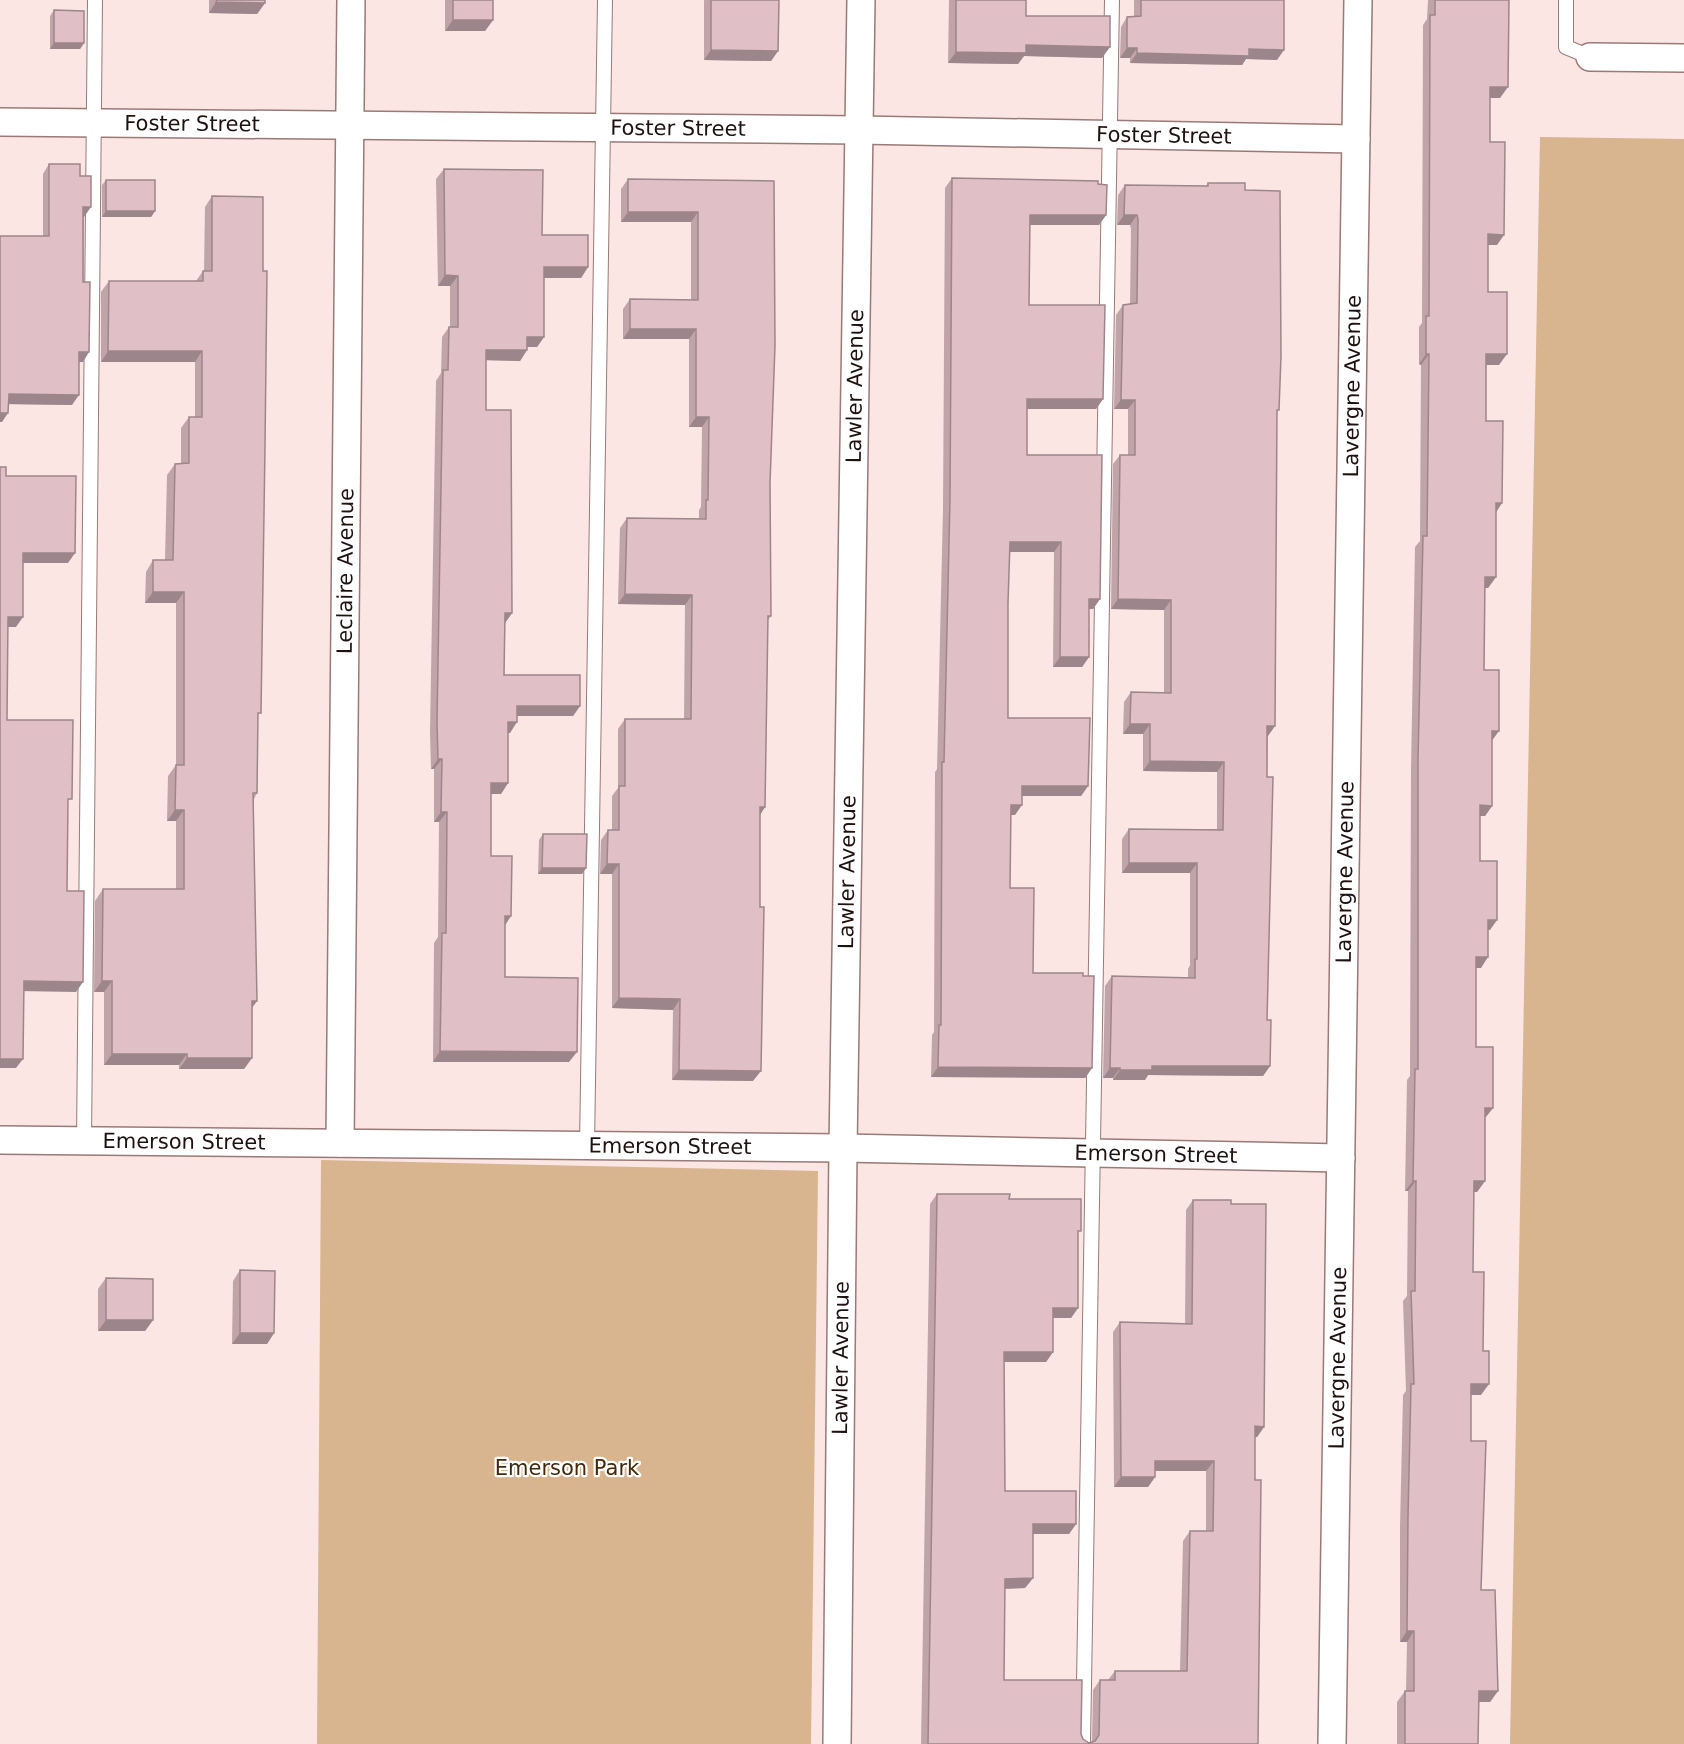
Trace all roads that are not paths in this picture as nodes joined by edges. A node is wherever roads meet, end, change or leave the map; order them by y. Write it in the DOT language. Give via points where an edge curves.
graph roads {
  1 [pos="95,0"];
  2 [pos="351,0"];
  3 [pos="605,0"];
  4 [pos="861,0"];
  5 [pos="1112,0"];
  6 [pos="1358,0"];
  7 [pos="1566,0"];
  8 [pos="1590,57"];
  9 [pos="1684,58"];
  10 [pos="0,122"];
  11 [pos="93,123"];
  12 [pos="348,126"];
  13 [pos="604,128"];
  14 [pos="859,130"];
  15 [pos="1110,134"];
  16 [pos="1356,139"];
  17 [pos="0,1140"];
  18 [pos="84,1141"];
  19 [pos="340,1143"];
  20 [pos="586,1146"];
  21 [pos="843,1148"];
  22 [pos="1092,1153"];
  23 [pos="1341,1158"];
  24 [pos="837,1744"];
  25 [pos="1083,1744"];
  26 [pos="1332,1744"];
  1 -- 11 [label="lane"];
  2 -- 12 [label="street, Leclaire Avenue"];
  3 -- 13 [label="lane"];
  4 -- 14 [label="street, Lawler Avenue"];
  5 -- 15 [label="lane"];
  6 -- 16 [label="street, Lavergne Avenue"];
  7 -- 8 [label="lane" via="1566,47"];
  8 -- 9 [label="street"];
  10 -- 11 [label="street, Foster Street"];
  11 -- 12 [label="street, Foster Street"];
  11 -- 18 [label="lane"];
  12 -- 13 [label="street, Foster Street"];
  12 -- 19 [label="street, Leclaire Avenue"];
  13 -- 14 [label="street, Foster Street"];
  13 -- 20 [label="lane"];
  14 -- 15 [label="street, Foster Street"];
  14 -- 21 [label="street, Lawler Avenue"];
  15 -- 16 [label="street, Foster Street"];
  15 -- 22 [label="lane"];
  16 -- 23 [label="street, Lavergne Avenue"];
  17 -- 18 [label="street, Emerson Street"];
  18 -- 19 [label="street, Emerson Street"];
  19 -- 20 [label="street, Emerson Street"];
  20 -- 21 [label="street, Emerson Street"];
  21 -- 22 [label="street, Emerson Street"];
  21 -- 24 [label="street, Lawler Avenue"];
  22 -- 23 [label="street, Emerson Street"];
  22 -- 25 [label="lane"];
  23 -- 26 [label="street, Lavergne Avenue"];
}
